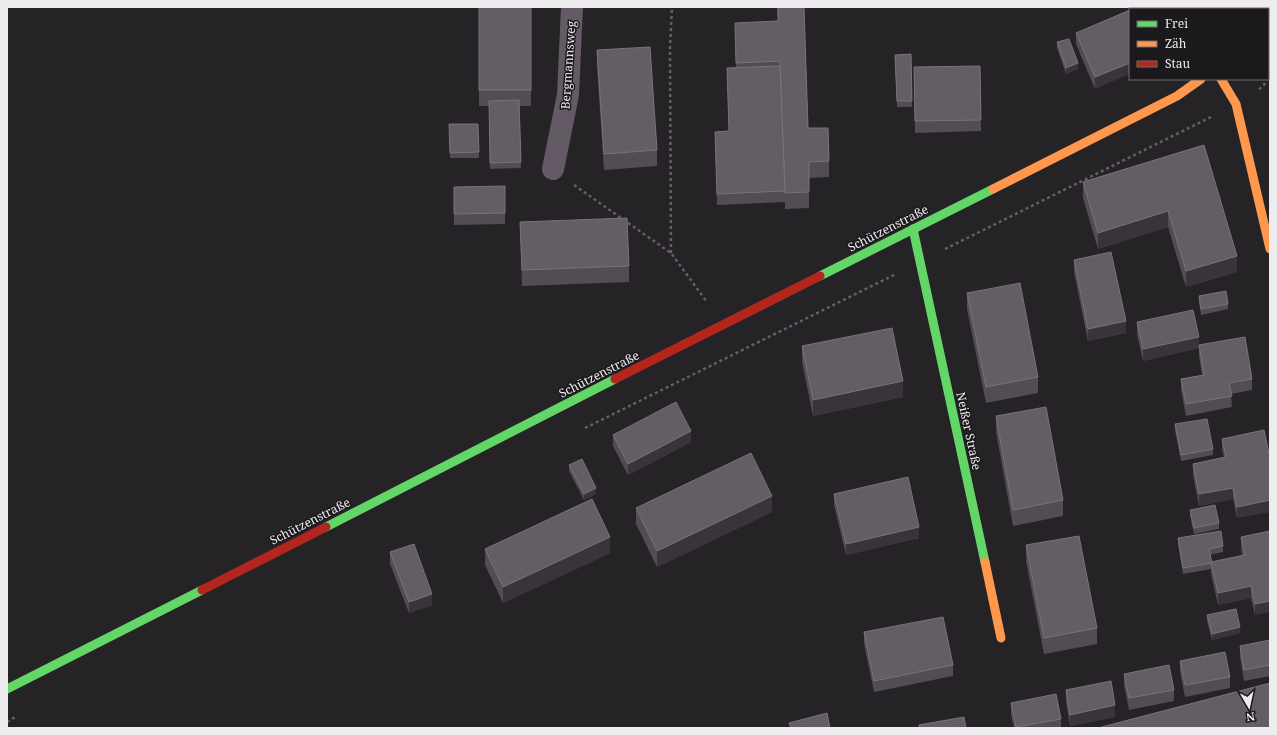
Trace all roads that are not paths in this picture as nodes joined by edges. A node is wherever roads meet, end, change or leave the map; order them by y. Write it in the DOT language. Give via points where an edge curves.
graph roads {
  1 [pos="572,7"];
  2 [pos="1200,80"];
  3 [pos="1221,80"];
  4 [pos="553,169"];
  5 [pos="913,229"];
  6 [pos="1270,247"];
  7 [pos="1001,638"];
  8 [pos="7,689"];
  1 -- 4 [label="street, Bergmannsweg" via="568,95"];
  2 -- 5 [label="street, Schützenstraße" via="1178,96"];
  3 -- 6 [label="street" via="1236,104"];
  5 -- 7 [label="street, Neißer Straße"];
  5 -- 8 [label="street, Schützenstraße"];
}
